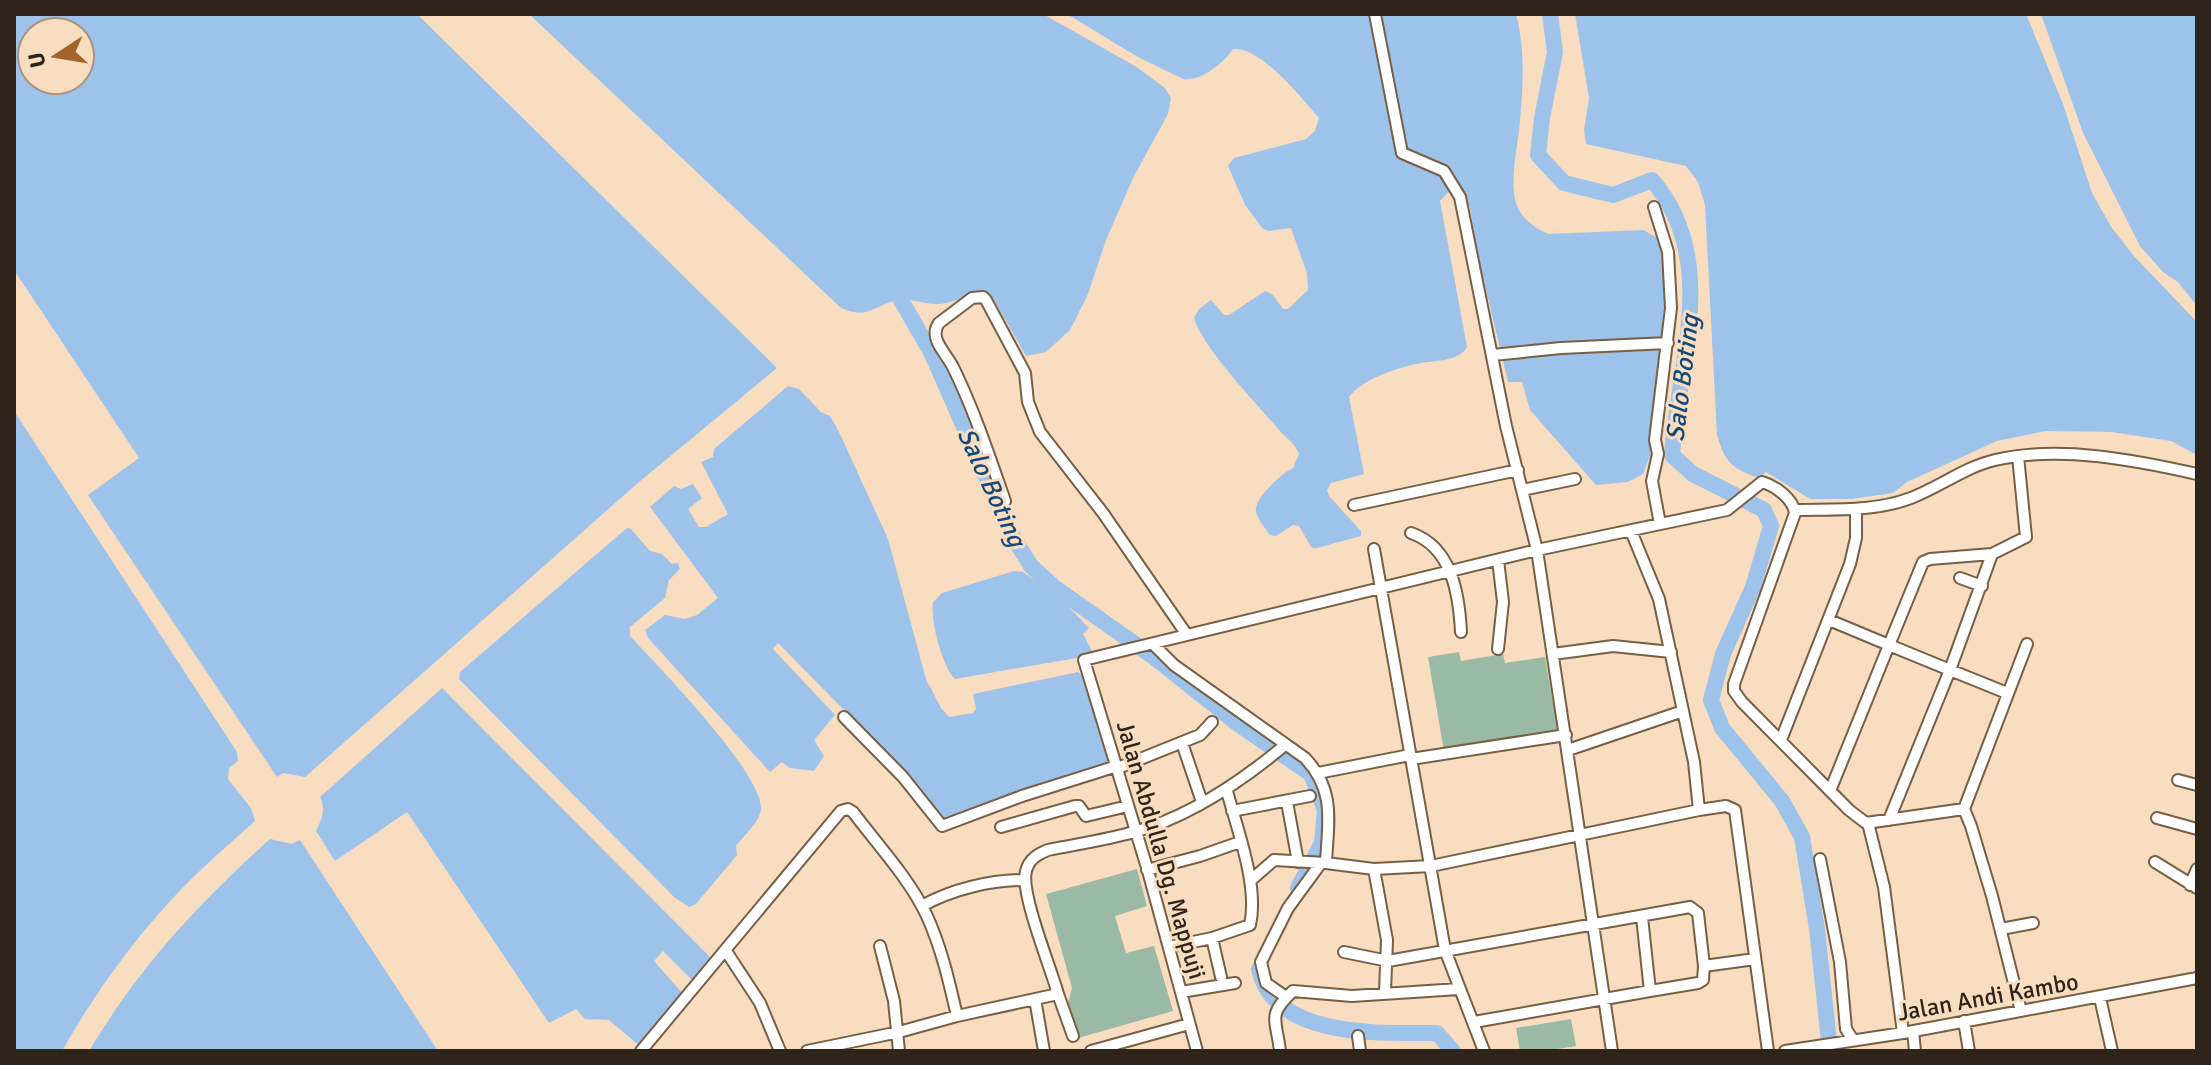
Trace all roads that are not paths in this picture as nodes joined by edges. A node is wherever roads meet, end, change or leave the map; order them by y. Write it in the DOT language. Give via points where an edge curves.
graph roads {
  1 [pos="1375,14"];
  2 [pos="1654,207"];
  3 [pos="1668,343"];
  4 [pos="1493,355"];
  5 [pos="2018,456"];
  6 [pos="1518,470"];
  7 [pos="2197,474"];
  8 [pos="1575,479"];
  9 [pos="1522,490"];
  10 [pos="1005,501"];
  11 [pos="1354,505"];
  12 [pos="1856,509"];
  13 [pos="1795,510"];
  14 [pos="1660,524"];
  15 [pos="1631,531"];
  16 [pos="1411,533"];
  17 [pos="1374,549"];
  18 [pos="1537,550"];
  19 [pos="1992,554"];
  20 [pos="1498,560"];
  21 [pos="1451,572"];
  22 [pos="1960,578"];
  23 [pos="1982,586"];
  24 [pos="1382,588"];
  25 [pos="1829,620"];
  26 [pos="1461,632"];
  27 [pos="1187,635"];
  28 [pos="2027,644"];
  29 [pos="1151,645"];
  30 [pos="1889,645"];
  31 [pos="1498,649"];
  32 [pos="1671,652"];
  33 [pos="1553,654"];
  34 [pos="1950,670"];
  35 [pos="2007,693"];
  36 [pos="1683,711"];
  37 [pos="844,717"];
  38 [pos="1212,722"];
  39 [pos="1566,735"];
  40 [pos="1781,740"];
  41 [pos="1182,743"];
  42 [pos="1280,749"];
  43 [pos="1568,750"];
  44 [pos="1411,757"];
  45 [pos="1118,767"];
  46 [pos="1318,773"];
  47 [pos="2178,780"];
  48 [pos="2197,785"];
  49 [pos="1227,791"];
  50 [pos="1830,791"];
  51 [pos="1310,796"];
  52 [pos="1202,802"];
  53 [pos="1287,802"];
  54 [pos="1128,806"];
  55 [pos="1964,809"];
  56 [pos="1699,810"];
  57 [pos="1232,811"];
  58 [pos="2157,818"];
  59 [pos="1889,820"];
  60 [pos="1868,823"];
  61 [pos="1001,827"];
  62 [pos="2197,829"];
  63 [pos="1136,832"];
  64 [pos="1580,833"];
  65 [pos="1240,842"];
  66 [pos="1820,859"];
  67 [pos="1301,862"];
  68 [pos="2155,862"];
  69 [pos="1321,863"];
  70 [pos="1431,866"];
  71 [pos="1374,869"];
  72 [pos="2197,869"];
  73 [pos="1147,870"];
  74 [pos="1025,880"];
  75 [pos="1250,881"];
  76 [pos="2194,886"];
  77 [pos="922,906"];
  78 [pos="1642,917"];
  79 [pos="2033,923"];
  80 [pos="1595,926"];
  81 [pos="2001,929"];
  82 [pos="1212,938"];
  83 [pos="880,946"];
  84 [pos="1169,947"];
  85 [pos="1445,950"];
  86 [pos="726,951"];
  87 [pos="1344,952"];
  88 [pos="1755,959"];
  89 [pos="1388,961"];
  90 [pos="1704,966"];
  91 [pos="1221,977"];
  92 [pos="2197,978"];
  93 [pos="1235,983"];
  94 [pos="1459,989"];
  95 [pos="1650,991"];
  96 [pos="1181,992"];
  97 [pos="1385,992"];
  98 [pos="1058,994"];
  99 [pos="1283,998"];
  100 [pos="2100,998"];
  101 [pos="1035,999"];
  102 [pos="1605,999"];
  103 [pos="2021,1011"];
  104 [pos="957,1016"];
  105 [pos="1964,1021"];
  106 [pos="1474,1022"];
  107 [pos="1189,1024"];
  108 [pos="899,1032"];
  109 [pos="1908,1032"];
  110 [pos="1073,1036"];
  111 [pos="1358,1036"];
  112 [pos="1849,1040"];
  113 [pos="641,1051"];
  114 [pos="780,1051"];
  115 [pos="807,1051"];
  116 [pos="899,1051"];
  117 [pos="1044,1051"];
  118 [pos="1091,1051"];
  119 [pos="1197,1051"];
  120 [pos="1280,1051"];
  121 [pos="1360,1051"];
  122 [pos="1484,1051"];
  123 [pos="1612,1051"];
  124 [pos="1768,1051"];
  125 [pos="1785,1051"];
  126 [pos="1915,1051"];
  127 [pos="1969,1051"];
  128 [pos="2112,1051"];
  1 -- 4 [label="street" via="1402,153 1444,171 1460,197"];
  2 -- 3 [label="street" via="1669,260"];
  3 -- 4 [label="street"];
  3 -- 14 [label="street" via="1652,481"];
  4 -- 6 [label="street"];
  5 -- 7 [label="street" via="2134,460"];
  5 -- 12 [label="street" via="1984,463 1911,498"];
  5 -- 19 [label="street" via="2026,537"];
  6 -- 9 [label="street"];
  6 -- 11 [label="street"];
  8 -- 9 [label="street"];
  9 -- 18 [label="street"];
  10 -- 27 [label="street" via="963,388 934,331 978,297 986,300 1025,373 1028,402 1040,432"];
  12 -- 13 [label="street"];
  12 -- 25 [label="street" via="1854,551"];
  13 -- 14 [label="street" via="1762,482 1732,509"];
  13 -- 40 [label="street" via="1734,684 1742,702"];
  14 -- 15 [label="street"];
  15 -- 18 [label="street"];
  15 -- 32 [label="street" via="1654,582"];
  16 -- 21 [label="street" via="1429,542"];
  17 -- 24 [label="street"];
  18 -- 20 [label="street"];
  18 -- 33 [label="street"];
  19 -- 23 [label="street"];
  19 -- 30 [label="street" via="1923,562"];
  20 -- 21 [label="street"];
  20 -- 31 [label="street" via="1503,602"];
  21 -- 24 [label="street"];
  21 -- 26 [label="street"];
  22 -- 23 [label="street"];
  23 -- 34 [label="street"];
  24 -- 27 [label="street"];
  24 -- 44 [label="street"];
  25 -- 30 [label="street"];
  25 -- 40 [label="street"];
  27 -- 29 [label="street"];
  28 -- 35 [label="street"];
  29 -- 42 [label="street"];
  29 -- 45 [label="street, Jalan Abdulla Dg. Mappuji" via="1084,660"];
  30 -- 34 [label="street"];
  30 -- 50 [label="street"];
  32 -- 33 [label="street" via="1613,646"];
  32 -- 36 [label="street"];
  33 -- 39 [label="street"];
  34 -- 35 [label="street"];
  34 -- 59 [label="street"];
  35 -- 55 [label="street"];
  36 -- 43 [label="street"];
  36 -- 56 [label="street"];
  37 -- 45 [label="street" via="942,826"];
  38 -- 41 [label="street"];
  39 -- 43 [label="street"];
  39 -- 44 [label="street"];
  40 -- 50 [label="street"];
  41 -- 45 [label="street"];
  41 -- 52 [label="street"];
  42 -- 46 [label="street" via="1305,758"];
  42 -- 49 [label="street"];
  43 -- 64 [label="street"];
  44 -- 46 [label="street"];
  44 -- 70 [label="street"];
  45 -- 54 [label="street, Jalan Abdulla Dg. Mappuji"];
  46 -- 69 [label="street" via="1329,809"];
  47 -- 48 [label="street"];
  49 -- 52 [label="street"];
  49 -- 57 [label="street"];
  50 -- 60 [label="street"];
  51 -- 53 [label="street"];
  52 -- 63 [label="street"];
  53 -- 57 [label="street"];
  53 -- 67 [label="street"];
  54 -- 61 [label="street" via="1086,816 1075,806"];
  54 -- 63 [label="street, Jalan Abdulla Dg. Mappuji"];
  55 -- 59 [label="street"];
  55 -- 81 [label="street"];
  56 -- 64 [label="street"];
  56 -- 88 [label="street" via="1735,810"];
  57 -- 65 [label="street"];
  58 -- 62 [label="street"];
  59 -- 60 [label="street"];
  60 -- 109 [label="street"];
  63 -- 73 [label="street, Jalan Abdulla Dg. Mappuji"];
  63 -- 74 [label="street" via="1036,855"];
  64 -- 70 [label="street"];
  64 -- 80 [label="street"];
  65 -- 73 [label="street"];
  65 -- 75 [label="street"];
  66 -- 112 [label="street"];
  67 -- 69 [label="street"];
  67 -- 75 [label="street" via="1271,861"];
  68 -- 76 [label="street"];
  69 -- 71 [label="street"];
  69 -- 99 [label="street" via="1288,908 1262,958 1266,983"];
  70 -- 71 [label="street"];
  70 -- 85 [label="street"];
  71 -- 89 [label="street"];
  72 -- 76 [label="street"];
  73 -- 84 [label="street, Jalan Abdulla Dg. Mappuji"];
  74 -- 77 [label="street" via="998,881"];
  74 -- 98 [label="street"];
  75 -- 82 [label="street" via="1250,925"];
  77 -- 86 [label="street" via="848,809 841,811"];
  77 -- 104 [label="street" via="940,948"];
  78 -- 80 [label="street"];
  78 -- 90 [label="street" via="1694,908"];
  78 -- 95 [label="street"];
  79 -- 81 [label="street"];
  80 -- 85 [label="street"];
  80 -- 102 [label="street"];
  81 -- 103 [label="street"];
  82 -- 84 [label="street"];
  82 -- 91 [label="street"];
  83 -- 108 [label="street"];
  84 -- 96 [label="street, Jalan Abdulla Dg. Mappuji"];
  85 -- 89 [label="street"];
  85 -- 94 [label="street"];
  86 -- 113 [label="street"];
  86 -- 114 [label="street" via="760,1003"];
  87 -- 89 [label="street"];
  88 -- 90 [label="street"];
  88 -- 124 [label="street"];
  89 -- 97 [label="street"];
  90 -- 95 [label="street" via="1698,983"];
  92 -- 100 [label="street, Jalan Andi Kambo"];
  93 -- 96 [label="street"];
  94 -- 97 [label="street"];
  94 -- 106 [label="street"];
  95 -- 102 [label="street"];
  96 -- 107 [label="street, Jalan Abdulla Dg. Mappuji"];
  97 -- 99 [label="street" via="1338,996 1293,991"];
  98 -- 101 [label="street"];
  98 -- 110 [label="street"];
  99 -- 120 [label="street" via="1275,1012"];
  100 -- 103 [label="street, Jalan Andi Kambo"];
  100 -- 128 [label="street"];
  101 -- 104 [label="street"];
  101 -- 117 [label="street"];
  102 -- 106 [label="street"];
  102 -- 123 [label="street"];
  103 -- 105 [label="street, Jalan Andi Kambo"];
  104 -- 108 [label="street"];
  105 -- 109 [label="street, Jalan Andi Kambo"];
  105 -- 127 [label="street"];
  106 -- 122 [label="street"];
  107 -- 118 [label="street"];
  107 -- 119 [label="street, Jalan Abdulla Dg. Mappuji"];
  108 -- 115 [label="street"];
  108 -- 116 [label="street"];
  109 -- 112 [label="street, Jalan Andi Kambo"];
  109 -- 126 [label="street"];
  111 -- 121 [label="street"];
  112 -- 125 [label="street, Jalan Andi Kambo"];
}
